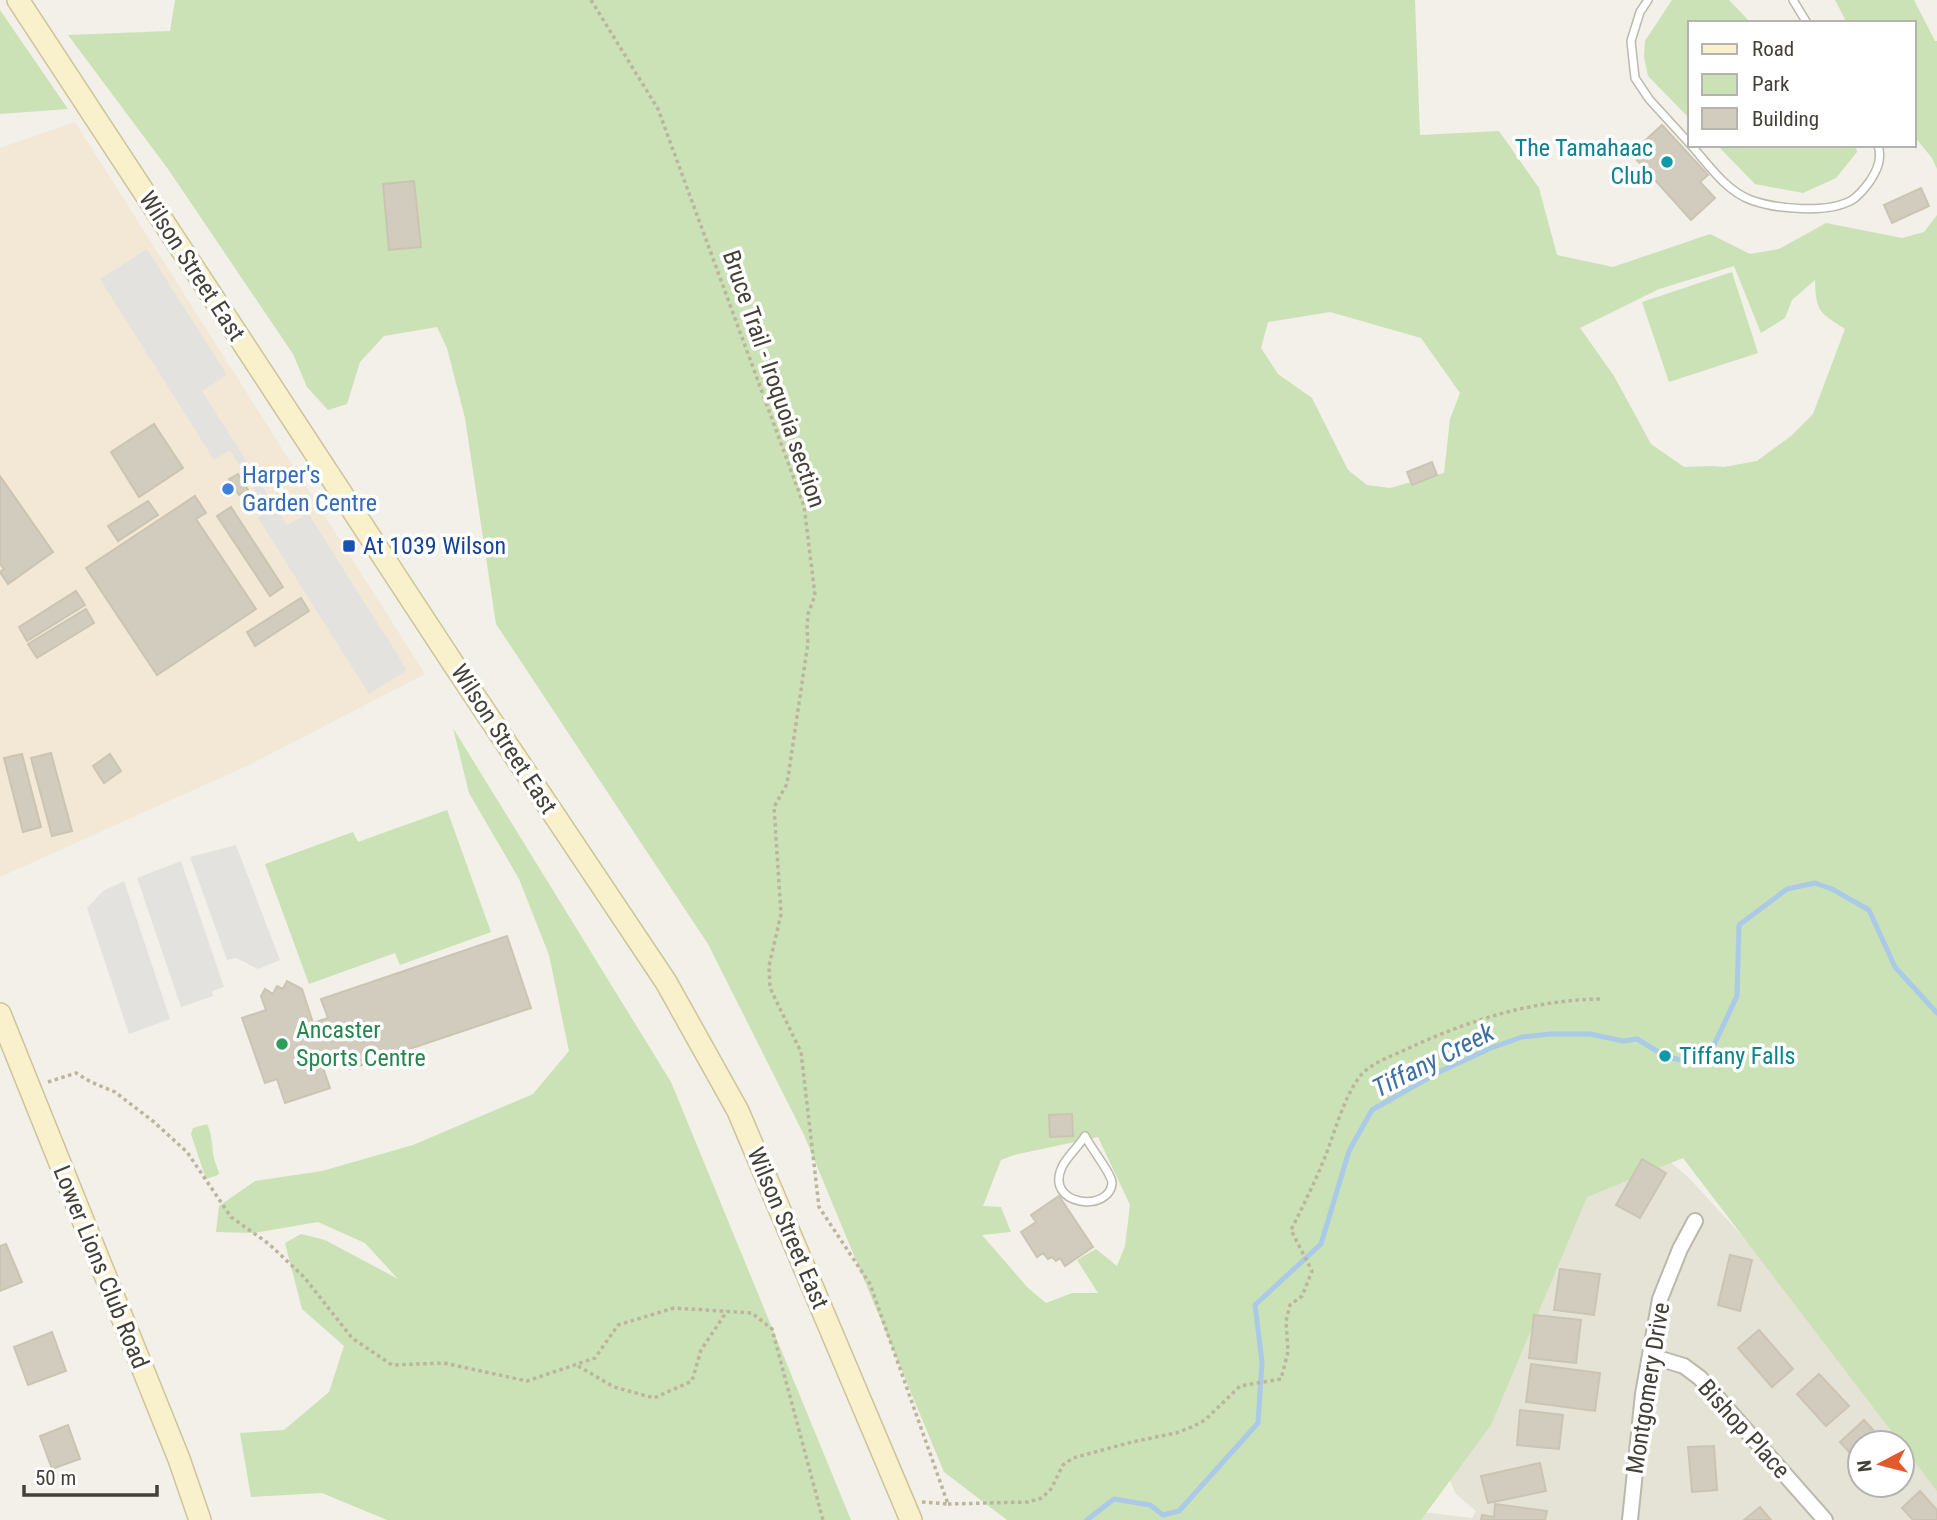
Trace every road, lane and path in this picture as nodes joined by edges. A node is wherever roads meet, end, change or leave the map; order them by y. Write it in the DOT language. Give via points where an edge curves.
graph roads {
  1 [pos="18,0"];
  2 [pos="591,0"];
  3 [pos="1648,0"];
  4 [pos="1793,0"];
  5 [pos="1806,21"];
  6 [pos="1688,142"];
  7 [pos="1693,147"];
  8 [pos="1879,147"];
  9 [pos="1601,999"];
  10 [pos="0,1014"];
  11 [pos="30,1088"];
  12 [pos="1085,1136"];
  13 [pos="1695,1221"];
  14 [pos="727,1311"];
  15 [pos="1651,1356"];
  16 [pos="578,1366"];
  17 [pos="948,1504"];
  18 [pos="913,1511"];
  19 [pos="200,1520"];
  20 [pos="823,1520"];
  21 [pos="1630,1520"];
  22 [pos="1825,1520"];
  1 -- 18 [label="main road, Wilson Street East" via="666,982 738,1111"];
  2 -- 17 [label="path, Bruce Trail - Iroquoia section" via="658,109 804,506 815,595 808,614 808,643 787,784 774,807 781,914 769,966 770,988 800,1052 819,1207 870,1283"];
  3 -- 6 [label="lane" via="1631,41 1635,78"];
  4 -- 5 [label="lane"];
  7 -- 8 [label="lane" via="1728,186 1748,199 1770,206 1816,209 1850,201 1863,191 1876,172"];
  9 -- 17 [label="path" via="1498,1013 1441,1033 1373,1065 1362,1075 1291,1230 1312,1271 1302,1296 1290,1306 1288,1352 1281,1379 1240,1385 1192,1427 1073,1458 1063,1465 1042,1498"];
  10 -- 11 [label="main road, Lower Lions Club Road"];
  11 -- 14 [label="path" via="76,1073 115,1092 187,1152 232,1217 304,1277 352,1338 392,1365 444,1363 527,1381 595,1358 618,1325 674,1308"];
  11 -- 19 [label="main road, Lower Lions Club Road"];
  12 -- 12 [label="lane" via="1062,1165 1059,1178 1066,1196 1081,1202 1103,1197 1112,1183"];
  13 -- 15 [label="street, Montgomery Drive" via="1660,1298"];
  14 -- 16 [label="path" via="701,1350 692,1381 654,1398 614,1387"];
  14 -- 20 [label="path" via="752,1313 772,1329"];
  15 -- 21 [label="street, Montgomery Drive"];
  15 -- 22 [label="street, Bishop Place" via="1684,1366 1700,1378"];
  17 -- 18 [label="path"];
}
